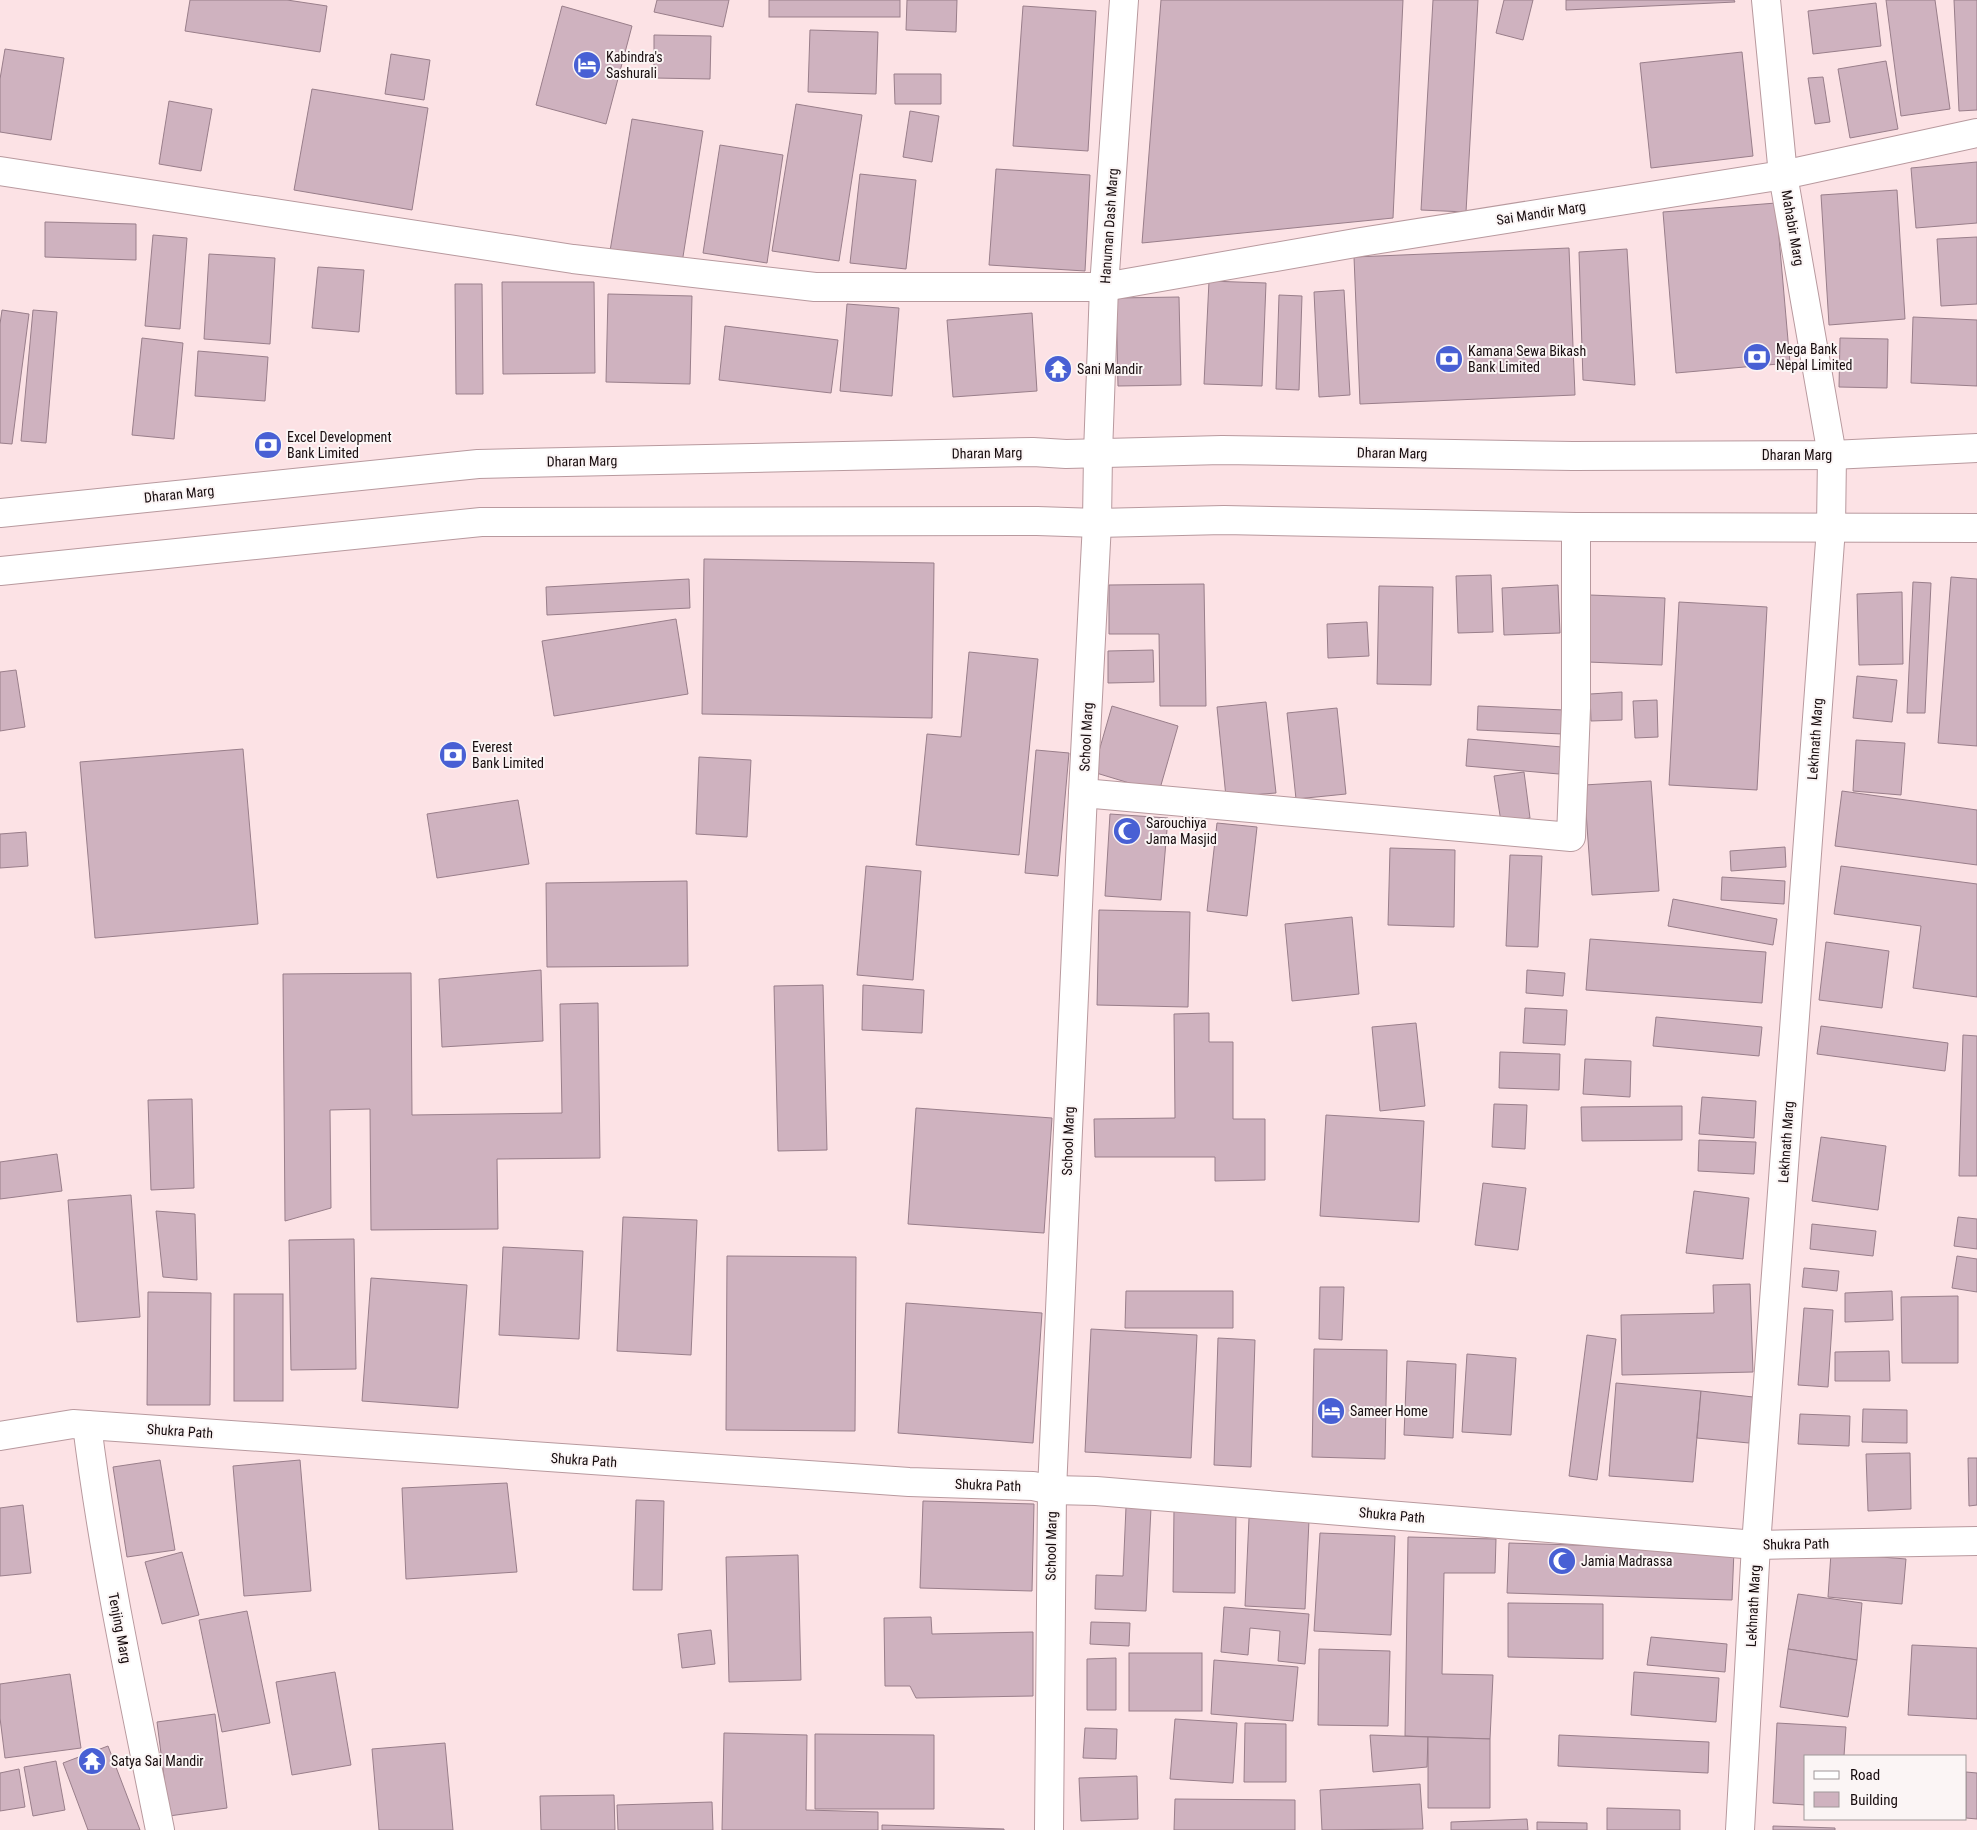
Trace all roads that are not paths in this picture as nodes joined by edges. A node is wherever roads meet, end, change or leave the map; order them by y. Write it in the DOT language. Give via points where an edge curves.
graph roads {
  1 [pos="1124,0"];
  2 [pos="1766,0"];
  3 [pos="1977,133"];
  4 [pos="0,171"];
  5 [pos="1784,175"];
  6 [pos="1104,287"];
  7 [pos="1977,448"];
  8 [pos="1098,453"];
  9 [pos="1832,455"];
  10 [pos="0,513"];
  11 [pos="1097,524"];
  12 [pos="1576,527"];
  13 [pos="1831,528"];
  14 [pos="1977,528"];
  15 [pos="0,571"];
  16 [pos="1083,793"];
  17 [pos="88,1425"];
  18 [pos="0,1436"];
  19 [pos="1052,1490"];
  20 [pos="1977,1541"];
  21 [pos="1756,1545"];
  22 [pos="160,1830"];
  23 [pos="1049,1830"];
  24 [pos="1740,1830"];
  1 -- 6 [label="street, Hanuman Dash Marg"];
  2 -- 5 [label="street, Mahabir Marg"];
  3 -- 5 [label="street, Sai Mandir Marg"];
  4 -- 6 [label="street, Sai Mandir Marg" via="573,258 815,287"];
  5 -- 6 [label="street, Sai Mandir Marg" via="1361,242"];
  5 -- 9 [label="street, Mahabir Marg"];
  6 -- 8 [label="street, Hanuman Dash Marg"];
  7 -- 9 [label="street, Dharan Marg"];
  8 -- 9 [label="street, Dharan Marg" via="1222,450 1573,456"];
  8 -- 10 [label="street, Dharan Marg" via="478,464"];
  8 -- 11 [label="street, School Marg"];
  9 -- 13 [label="street, Lekhnath Marg"];
  11 -- 12 [label="street" via="1224,520"];
  11 -- 15 [label="street" via="1037,521 481,522"];
  11 -- 16 [label="street, School Marg"];
  12 -- 13 [label="street"];
  12 -- 16 [label="street" via="1576,708 1571,837"];
  13 -- 14 [label="street"];
  13 -- 21 [label="street, Lekhnath Marg"];
  16 -- 19 [label="street, School Marg"];
  17 -- 18 [label="street, Shukra Path" via="74,1424"];
  17 -- 19 [label="street, Shukra Path" via="899,1482 1033,1486"];
  17 -- 22 [label="street, Tenjing Marg" via="117,1618"];
  19 -- 21 [label="street, Shukra Path"];
  19 -- 23 [label="street, School Marg"];
  20 -- 21 [label="street, Shukra Path"];
  21 -- 24 [label="street, Lekhnath Marg"];
}
